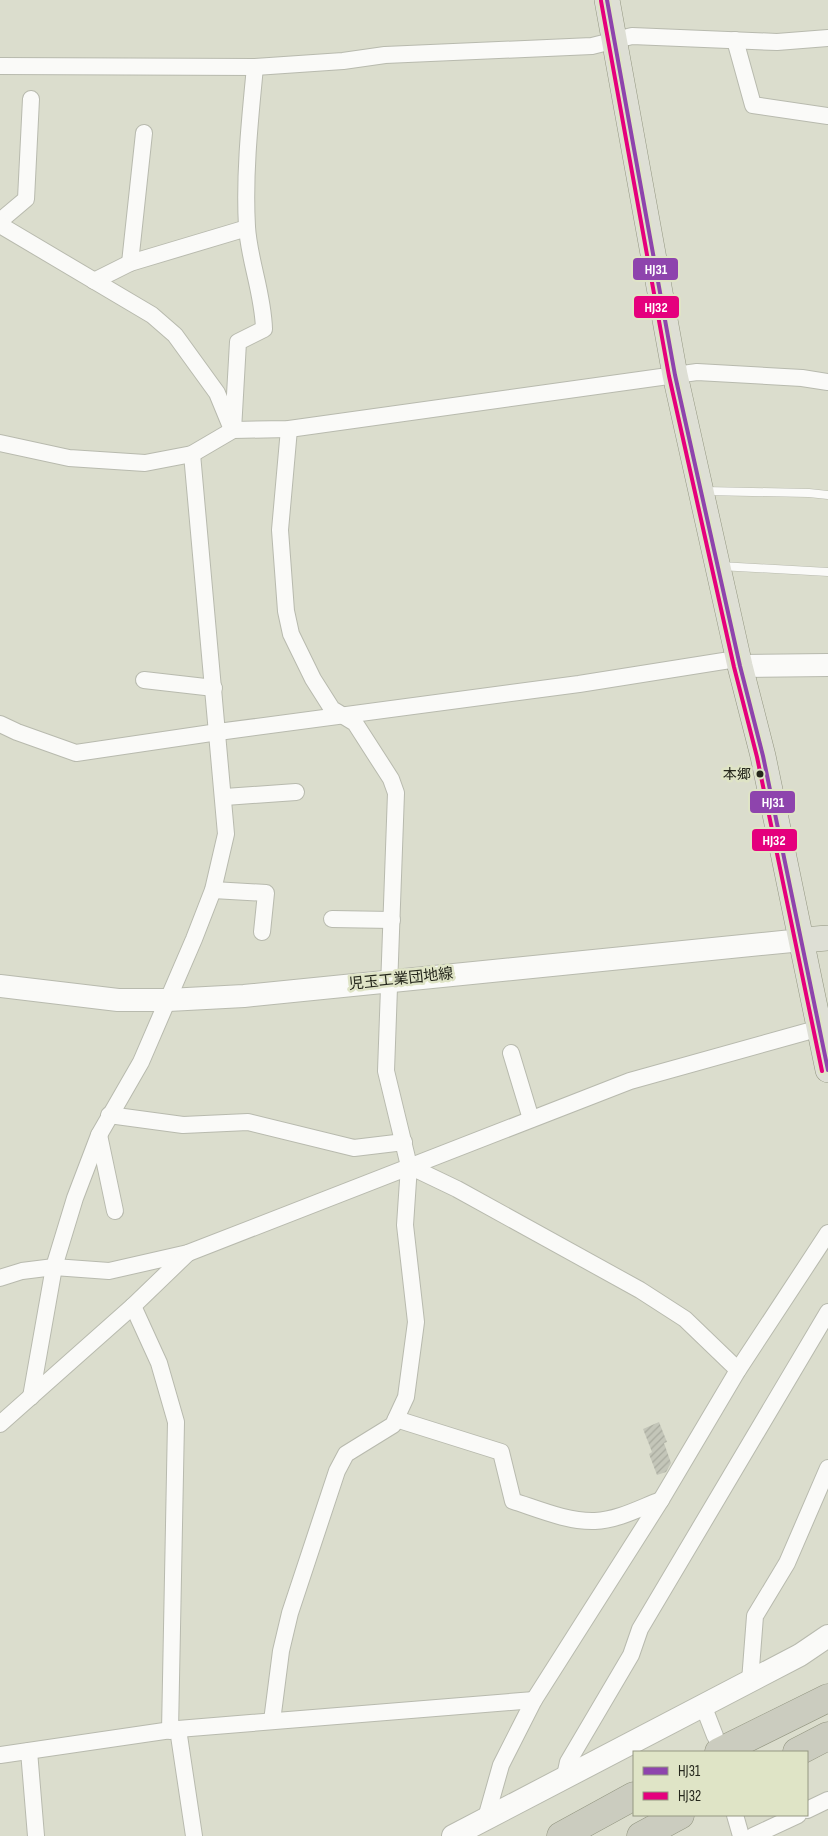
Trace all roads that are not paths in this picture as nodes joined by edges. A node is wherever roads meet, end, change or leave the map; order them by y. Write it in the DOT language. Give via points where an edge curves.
graph roads {
  1 [pos="607,0"];
  2 [pos="828,38"];
  3 [pos="615,40"];
  4 [pos="735,40"];
  5 [pos="0,66"];
  6 [pos="255,67"];
  7 [pos="31,100"];
  8 [pos="828,116"];
  9 [pos="144,133"];
  10 [pos="0,223"];
  11 [pos="247,228"];
  12 [pos="130,264"];
  13 [pos="94,281"];
  14 [pos="675,375"];
  15 [pos="828,382"];
  16 [pos="289,429"];
  17 [pos="233,430"];
  18 [pos="0,442"];
  19 [pos="192,454"];
  20 [pos="701,491"];
  21 [pos="828,496"];
  22 [pos="717,566"];
  23 [pos="828,572"];
  24 [pos="828,665"];
  25 [pos="740,666"];
  26 [pos="144,680"];
  27 [pos="214,688"];
  28 [pos="343,715"];
  29 [pos="1,728"];
  30 [pos="218,732"];
  31 [pos="296,792"];
  32 [pos="225,797"];
  33 [pos="213,890"];
  34 [pos="332,919"];
  35 [pos="392,920"];
  36 [pos="262,932"];
  37 [pos="828,938"];
  38 [pos="802,940"];
  39 [pos="390,980"];
  40 [pos="0,986"];
  41 [pos="168,1000"];
  42 [pos="820,1028"];
  43 [pos="511,1052"];
  44 [pos="828,1070"];
  45 [pos="108,1115"];
  46 [pos="531,1119"];
  47 [pos="99,1135"];
  48 [pos="404,1142"];
  49 [pos="410,1166"];
  50 [pos="116,1211"];
  51 [pos="828,1233"];
  52 [pos="188,1253"];
  53 [pos="54,1267"];
  54 [pos="0,1278"];
  55 [pos="133,1306"];
  56 [pos="828,1312"];
  57 [pos="738,1370"];
  58 [pos="31,1397"];
  59 [pos="396,1419"];
  60 [pos="0,1424"];
  61 [pos="828,1468"];
  62 [pos="661,1500"];
  63 [pos="828,1636"];
  64 [pos="750,1681"];
  65 [pos="828,1698"];
  66 [pos="534,1700"];
  67 [pos="703,1705"];
  68 [pos="272,1721"];
  69 [pos="174,1730"];
  70 [pos="828,1736"];
  71 [pos="717,1744"];
  72 [pos="29,1751"];
  73 [pos="799,1751"];
  74 [pos="0,1755"];
  75 [pos="565,1776"];
  76 [pos="633,1797"];
  77 [pos="828,1800"];
  78 [pos="808,1810"];
  79 [pos="678,1816"];
  80 [pos="734,1816"];
  81 [pos="796,1816"];
  82 [pos="486,1818"];
  83 [pos="36,1836"];
  84 [pos="194,1836"];
  85 [pos="453,1836"];
  86 [pos="561,1836"];
  87 [pos="641,1836"];
  88 [pos="742,1836"];
  89 [pos="754,1836"];
  1 -- 3 [label="main road"];
  2 -- 4 [label="street" via="777,42"];
  3 -- 4 [label="street" via="632,36"];
  3 -- 6 [label="street" via="592,46 385,55"];
  3 -- 14 [label="main road"];
  4 -- 8 [label="street" via="753,105"];
  5 -- 6 [label="street"];
  6 -- 11 [label="street" via="249,132"];
  7 -- 10 [label="street" via="26,198"];
  9 -- 12 [label="street"];
  10 -- 13 [label="street"];
  11 -- 12 [label="street"];
  11 -- 17 [label="street" via="263,304 264,329 238,342"];
  12 -- 13 [label="street"];
  13 -- 17 [label="street" via="152,315 175,335 217,393"];
  14 -- 15 [label="street" via="716,372"];
  14 -- 16 [label="street"];
  14 -- 20 [label="main road"];
  16 -- 17 [label="street"];
  16 -- 28 [label="street" via="280,530 286,611 291,634 313,679 332,709"];
  17 -- 19 [label="street"];
  18 -- 19 [label="street" via="69,458 145,463"];
  19 -- 27 [label="street"];
  20 -- 21 [label="lane"];
  20 -- 22 [label="main road"];
  22 -- 23 [label="lane"];
  22 -- 25 [label="main road"];
  24 -- 25 [label="street"];
  25 -- 28 [label="street" via="730,660 579,684"];
  25 -- 38 [label="main road" via="763,756"];
  26 -- 27 [label="street"];
  27 -- 30 [label="street"];
  28 -- 30 [label="street"];
  28 -- 35 [label="street" via="355,723 391,779 396,793"];
  29 -- 30 [label="street" via="76,753"];
  30 -- 32 [label="street"];
  31 -- 32 [label="street"];
  32 -- 33 [label="street" via="226,834"];
  33 -- 36 [label="street" via="266,893"];
  33 -- 41 [label="street"];
  34 -- 35 [label="street"];
  35 -- 39 [label="street"];
  37 -- 38 [label="main road"];
  38 -- 39 [label="street, 児玉工業団地線"];
  38 -- 42 [label="main road"];
  39 -- 41 [label="street, 児玉工業団地線" via="244,996"];
  39 -- 48 [label="street" via="386,1071"];
  40 -- 41 [label="street, 児玉工業団地線" via="88,998"];
  41 -- 45 [label="street" via="141,1062"];
  42 -- 44 [label="main road"];
  42 -- 46 [label="street" via="630,1081"];
  43 -- 46 [label="street"];
  45 -- 47 [label="street"];
  45 -- 48 [label="street" via="183,1125 248,1122 354,1148"];
  46 -- 49 [label="street"];
  47 -- 50 [label="street"];
  47 -- 53 [label="street"];
  48 -- 49 [label="street"];
  49 -- 52 [label="street"];
  49 -- 57 [label="street" via="640,1290 685,1319"];
  49 -- 59 [label="street" via="405,1225 416,1322 406,1397"];
  51 -- 57 [label="street"];
  52 -- 53 [label="street" via="110,1271"];
  52 -- 55 [label="street"];
  53 -- 54 [label="street"];
  53 -- 58 [label="street"];
  55 -- 58 [label="street"];
  55 -- 69 [label="street" via="159,1363 176,1422"];
  56 -- 75 [label="street" via="640,1629 631,1655 568,1762"];
  57 -- 62 [label="street"];
  58 -- 60 [label="street"];
  59 -- 62 [label="street" via="501,1452 513,1501 553,1514 594,1521 620,1516"];
  59 -- 68 [label="street" via="393,1425 346,1454 337,1471 290,1613 281,1651"];
  61 -- 64 [label="street" via="787,1563 755,1616"];
  62 -- 66 [label="street"];
  63 -- 64 [label="street"];
  64 -- 67 [label="street"];
  65 -- 71 [label="highway"];
  66 -- 68 [label="street"];
  66 -- 82 [label="street" via="501,1765"];
  67 -- 71 [label="street"];
  67 -- 75 [label="street"];
  68 -- 69 [label="street"];
  69 -- 72 [label="street"];
  69 -- 84 [label="street"];
  70 -- 73 [label="highway"];
  72 -- 74 [label="street"];
  72 -- 83 [label="street"];
  75 -- 82 [label="street"];
  76 -- 86 [label="highway"];
  77 -- 78 [label="street"];
  79 -- 87 [label="highway"];
  80 -- 88 [label="street"];
  81 -- 89 [label="street"];
  82 -- 85 [label="street"];
}
